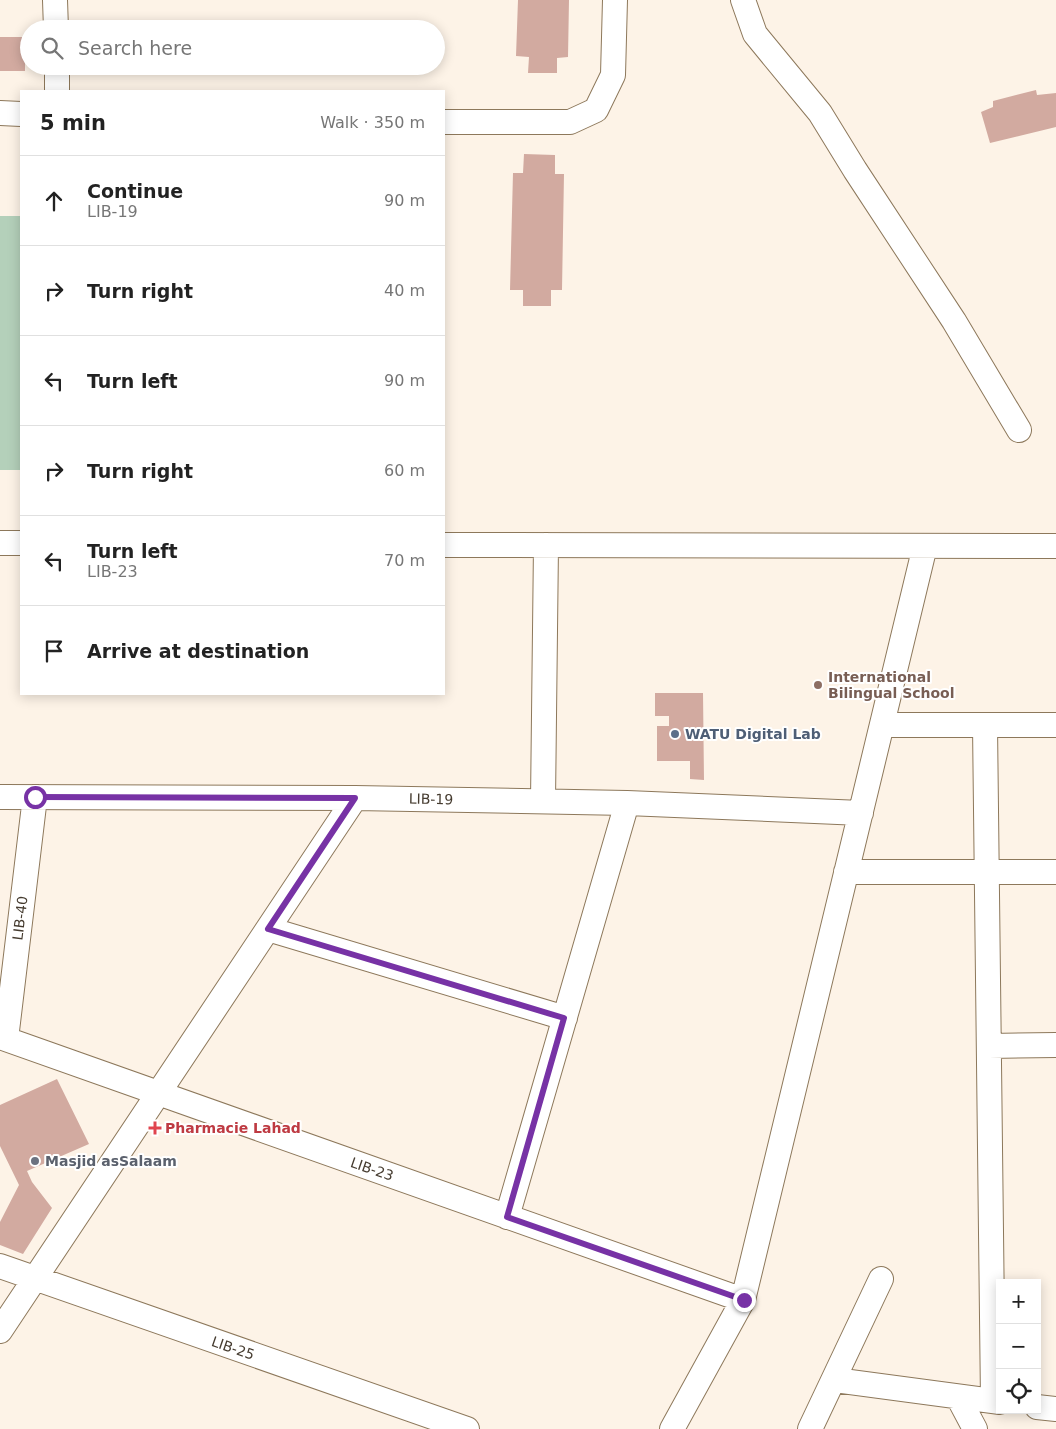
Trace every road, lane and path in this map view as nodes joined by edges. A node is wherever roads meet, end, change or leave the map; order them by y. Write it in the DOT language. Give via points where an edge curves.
graph roads {
  1 [pos="56,0"];
  2 [pos="615,0"];
  3 [pos="743,0"];
  4 [pos="56,20"];
  5 [pos="57,75"];
  6 [pos="57,90"];
  7 [pos="0,113"];
  8 [pos="20,114"];
  9 [pos="445,122"];
  10 [pos="1019,430"];
  11 [pos="0,543"];
  12 [pos="20,543"];
  13 [pos="445,545"];
  14 [pos="546,545"];
  15 [pos="925,546"];
  16 [pos="1056,546"];
  17 [pos="882,725"];
  18 [pos="985,725"];
  19 [pos="1056,725"];
  20 [pos="0,797"];
  21 [pos="35,797"];
  22 [pos="355,798"];
  23 [pos="543,801"];
  24 [pos="627,803"];
  25 [pos="861,812"];
  26 [pos="846,872"];
  27 [pos="987,872"];
  28 [pos="1056,872"];
  29 [pos="268,929"];
  30 [pos="564,1018"];
  31 [pos="3,1038"];
  32 [pos="1056,1045"];
  33 [pos="989,1046"];
  34 [pos="158,1093"];
  35 [pos="507,1217"];
  36 [pos="0,1266"];
  37 [pos="35,1278"];
  38 [pos="881,1279"];
  39 [pos="744,1300"];
  40 [pos="0,1331"];
  41 [pos="834,1380"];
  42 [pos="958,1397"];
  43 [pos="996,1401"];
  44 [pos="1041,1407"];
  45 [pos="1056,1409"];
  46 [pos="467,1429"];
  47 [pos="672,1429"];
  48 [pos="810,1429"];
  49 [pos="974,1429"];
  1 -- 4 [label="street"];
  2 -- 9 [label="street" via="612,75 596,110 570,122"];
  3 -- 10 [label="street" via="755,34 820,113 954,321"];
  5 -- 6 [label="street"];
  7 -- 8 [label="street"];
  11 -- 12 [label="street"];
  13 -- 14 [label="street"];
  14 -- 15 [label="street"];
  14 -- 23 [label="street"];
  15 -- 16 [label="street"];
  15 -- 17 [label="street"];
  17 -- 18 [label="street"];
  17 -- 25 [label="street"];
  18 -- 19 [label="street"];
  18 -- 27 [label="street"];
  20 -- 21 [label="street, LIB-19"];
  21 -- 22 [label="street, LIB-19"];
  21 -- 31 [label="street, LIB-40"];
  22 -- 23 [label="street, LIB-19"];
  22 -- 29 [label="street"];
  23 -- 24 [label="street, LIB-19"];
  24 -- 25 [label="street, LIB-19"];
  24 -- 30 [label="street"];
  25 -- 26 [label="street"];
  26 -- 27 [label="street"];
  26 -- 39 [label="street"];
  27 -- 28 [label="street"];
  27 -- 33 [label="street"];
  29 -- 30 [label="street"];
  29 -- 34 [label="street"];
  30 -- 35 [label="street"];
  31 -- 34 [label="street, LIB-23"];
  32 -- 33 [label="street"];
  33 -- 43 [label="street"];
  34 -- 35 [label="street, LIB-23"];
  34 -- 37 [label="street"];
  35 -- 39 [label="street, LIB-23"];
  36 -- 37 [label="street, LIB-25"];
  37 -- 40 [label="street"];
  37 -- 46 [label="street, LIB-25"];
  38 -- 41 [label="street"];
  39 -- 47 [label="street"];
  41 -- 42 [label="street"];
  41 -- 48 [label="street"];
  42 -- 43 [label="street"];
  42 -- 49 [label="street"];
  44 -- 45 [label="street"];
}
